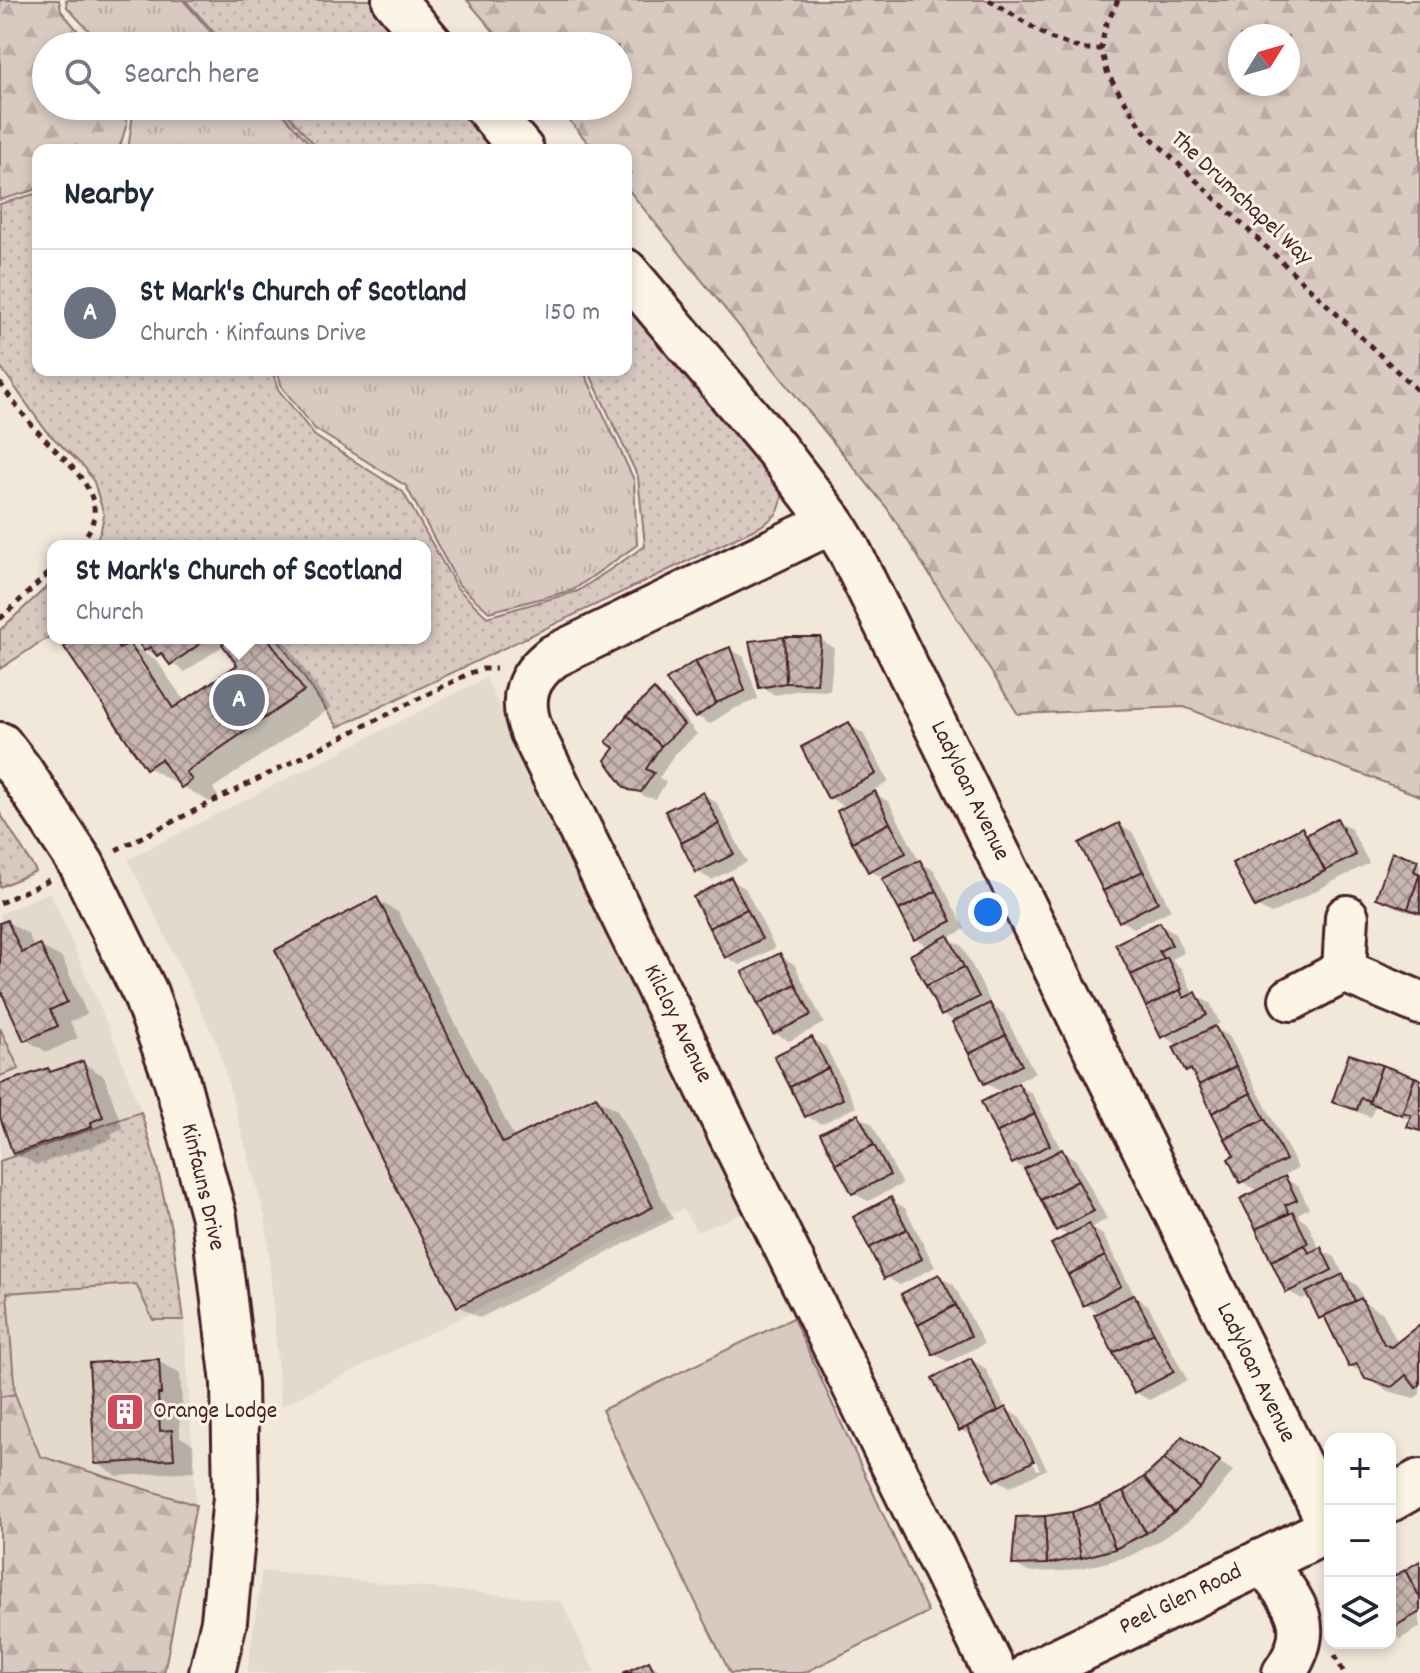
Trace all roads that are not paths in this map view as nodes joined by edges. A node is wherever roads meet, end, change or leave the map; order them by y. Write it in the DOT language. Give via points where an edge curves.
graph roads {
  1 [pos="394,0"];
  2 [pos="421,32"];
  3 [pos="497,120"];
  4 [pos="517,144"];
  5 [pos="632,278"];
  6 [pos="832,522"];
  7 [pos="0,745"];
  8 [pos="1347,917"];
  9 [pos="1344,971"];
  10 [pos="1291,999"];
  11 [pos="1420,1003"];
  12 [pos="1420,1482"];
  13 [pos="1396,1496"];
  14 [pos="1324,1515"];
  15 [pos="1324,1530"];
  16 [pos="1261,1561"];
  17 [pos="1059,1668"];
  18 [pos="212,1673"];
  19 [pos="995,1673"];
  20 [pos="1284,1673"];
  1 -- 2 [label="street"];
  3 -- 4 [label="street"];
  5 -- 6 [label="street, Ladyloan Avenue"];
  6 -- 14 [label="street, Ladyloan Avenue"];
  6 -- 19 [label="street, Kilcloy Avenue" via="554,656 531,678 525,700 528,722"];
  7 -- 18 [label="street, Kinfauns Drive" via="82,865 145,993 176,1078 214,1217 234,1383 236,1497 224,1621"];
  8 -- 9 [label="street"];
  9 -- 10 [label="street"];
  9 -- 11 [label="street"];
  12 -- 13 [label="street"];
  15 -- 16 [label="street, Peel Glen Road"];
  16 -- 17 [label="street, Peel Glen Road"];
  16 -- 20 [label="street" via="1293,1602 1300,1622 1299,1647"];
}
